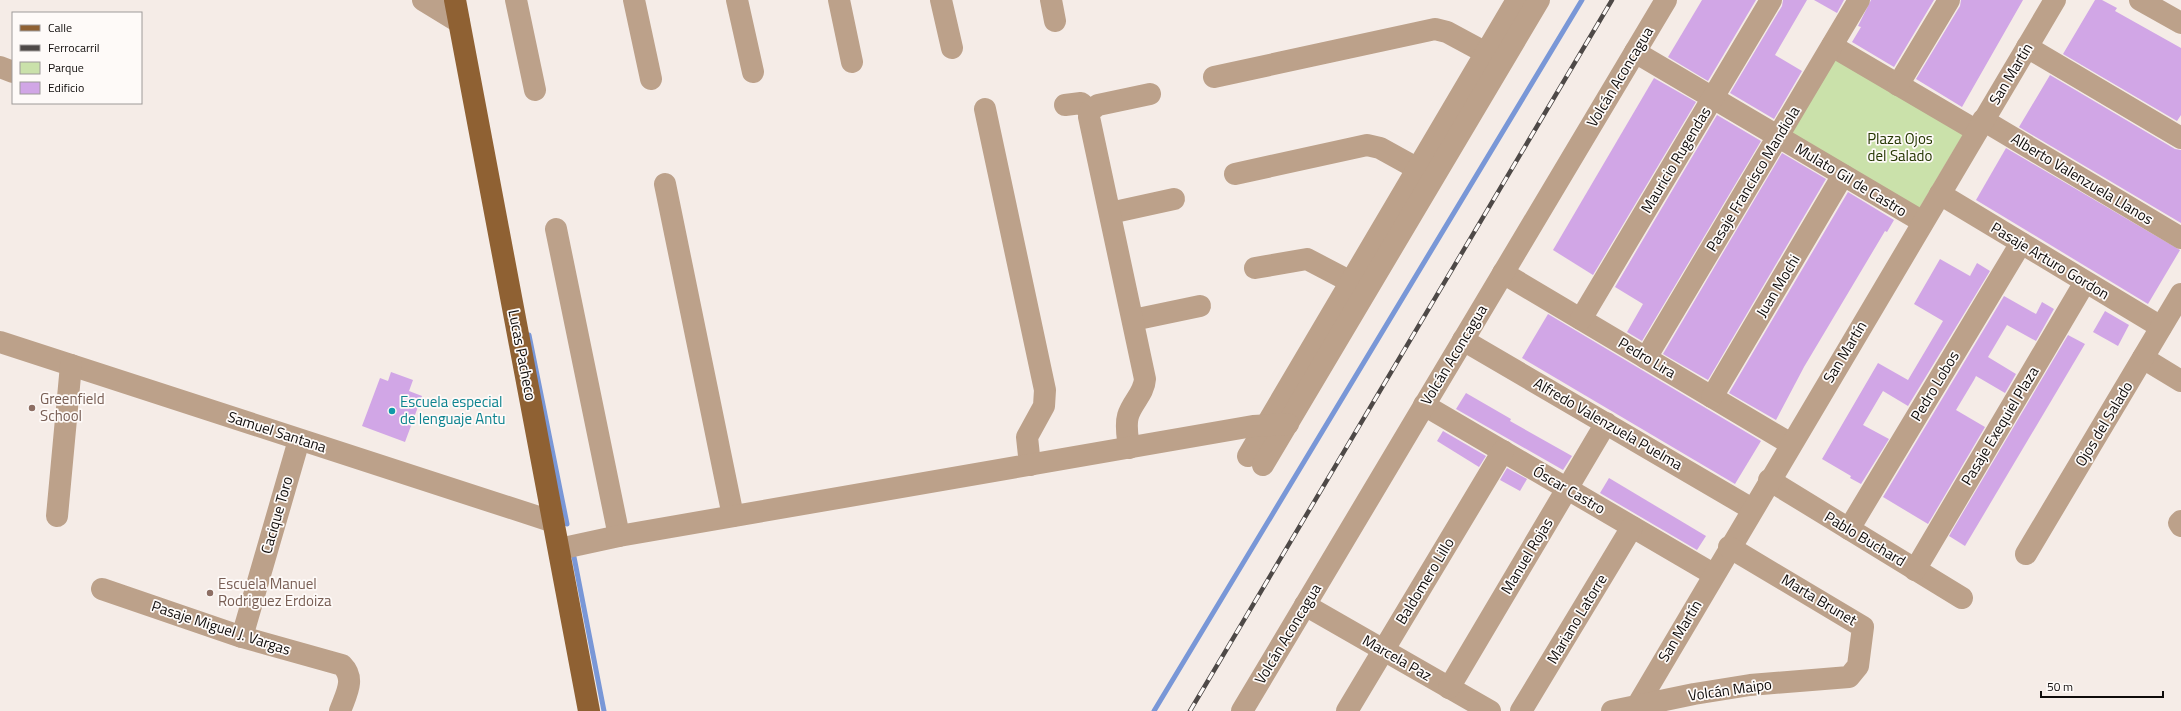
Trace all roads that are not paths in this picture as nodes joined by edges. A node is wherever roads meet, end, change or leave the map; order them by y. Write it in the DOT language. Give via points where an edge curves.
graph roads {
  1 [pos="423,0"];
  2 [pos="455,0"];
  3 [pos="516,0"];
  4 [pos="634,0"];
  5 [pos="737,0"];
  6 [pos="839,0"];
  7 [pos="941,0"];
  8 [pos="1517,0"];
  9 [pos="1539,0"];
  10 [pos="1666,0"];
  11 [pos="1771,0"];
  12 [pos="1859,0"];
  13 [pos="1949,0"];
  14 [pos="2055,0"];
  15 [pos="2140,0"];
  16 [pos="459,22"];
  17 [pos="2181,23"];
  18 [pos="1832,46"];
  19 [pos="2027,47"];
  20 [pos="952,48"];
  21 [pos="1635,52"];
  22 [pos="1486,53"];
  23 [pos="852,62"];
  24 [pos="0,67"];
  25 [pos="12,72"];
  26 [pos="753,72"];
  27 [pos="1214,77"];
  28 [pos="651,79"];
  29 [pos="1898,84"];
  30 [pos="535,90"];
  31 [pos="1150,94"];
  32 [pos="1713,98"];
  33 [pos="1065,105"];
  34 [pos="985,109"];
  35 [pos="1090,111"];
  36 [pos="1980,126"];
  37 [pos="1778,136"];
  38 [pos="2181,138"];
  39 [pos="1418,169"];
  40 [pos="1235,174"];
  41 [pos="1843,175"];
  42 [pos="664,184"];
  43 [pos="1940,194"];
  44 [pos="1174,199"];
  45 [pos="1110,213"];
  46 [pos="1923,222"];
  47 [pos="556,229"];
  48 [pos="2181,238"];
  49 [pos="2021,243"];
  50 [pos="1255,268"];
  51 [pos="1503,273"];
  52 [pos="1351,282"];
  53 [pos="2085,282"];
  54 [pos="2181,294"];
  55 [pos="1200,306"];
  56 [pos="1581,319"];
  57 [pos="1133,320"];
  58 [pos="2161,327"];
  59 [pos="1463,340"];
  60 [pos="0,342"];
  61 [pos="1646,358"];
  62 [pos="2143,358"];
  63 [pos="71,365"];
  64 [pos="2181,381"];
  65 [pos="1712,397"];
  66 [pos="1424,405"];
  67 [pos="1606,423"];
  68 [pos="1278,424"];
  69 [pos="299,440"];
  70 [pos="1791,444"];
  71 [pos="1129,448"];
  72 [pos="1503,451"];
  73 [pos="1255,460"];
  74 [pos="1030,465"];
  75 [pos="1769,480"];
  76 [pos="1567,489"];
  77 [pos="1752,509"];
  78 [pos="57,516"];
  79 [pos="733,516"];
  80 [pos="2181,521"];
  81 [pos="554,522"];
  82 [pos="2181,526"];
  83 [pos="1632,527"];
  84 [pos="1849,529"];
  85 [pos="619,536"];
  86 [pos="1729,547"];
  87 [pos="559,549"];
  88 [pos="2026,554"];
  89 [pos="1915,570"];
  90 [pos="1713,574"];
  91 [pos="102,589"];
  92 [pos="1962,598"];
  93 [pos="1305,605"];
  94 [pos="242,637"];
  95 [pos="1383,651"];
  96 [pos="1849,677"];
  97 [pos="1449,688"];
  98 [pos="1637,706"];
  99 [pos="340,711"];
  100 [pos="589,711"];
  101 [pos="1242,711"];
  102 [pos="1347,711"];
  103 [pos="1490,711"];
  104 [pos="1521,711"];
  105 [pos="1612,711"];
  1 -- 16 [label="street"];
  2 -- 16 [label="main road, Lucas Pacheco"];
  3 -- 30 [label="street"];
  4 -- 28 [label="street"];
  5 -- 26 [label="street"];
  6 -- 23 [label="street"];
  7 -- 20 [label="street"];
  8 -- 22 [label="street"];
  9 -- 68 [label="street"];
  10 -- 21 [label="street, Volcán Aconcagua"];
  11 -- 32 [label="street, Mauricio Rugendas"];
  12 -- 18 [label="street, Pasaje Francisco Mandiola"];
  13 -- 29 [label="street"];
  14 -- 19 [label="street, San Martín"];
  15 -- 17 [label="street"];
  16 -- 81 [label="main road, Lucas Pacheco"];
  18 -- 29 [label="street, Alberto Valenzuela Llanos"];
  18 -- 37 [label="street, Pasaje Francisco Mandiola"];
  19 -- 36 [label="street, San Martín"];
  19 -- 38 [label="street"];
  21 -- 32 [label="street, Mulato Gil de Castro"];
  21 -- 51 [label="street, Volcán Aconcagua"];
  22 -- 27 [label="street" via="1447,32 1435,29"];
  22 -- 39 [label="street"];
  24 -- 25 [label="street"];
  29 -- 36 [label="street, Alberto Valenzuela Llanos"];
  31 -- 35 [label="street" via="1098,105"];
  32 -- 37 [label="street, Mulato Gil de Castro"];
  32 -- 56 [label="street, Mauricio Rugendas"];
  33 -- 35 [label="street" via="1081,104"];
  34 -- 74 [label="street" via="1045,390 1044,406 1028,437"];
  35 -- 45 [label="street" via="1089,117"];
  36 -- 43 [label="street, San Martín"];
  36 -- 48 [label="street, Alberto Valenzuela Llanos"];
  37 -- 41 [label="street, Mulato Gil de Castro"];
  37 -- 61 [label="street, Pasaje Francisco Mandiola"];
  39 -- 40 [label="street" via="1380,148 1367,145"];
  39 -- 52 [label="street"];
  41 -- 46 [label="street, Mulato Gil de Castro"];
  41 -- 65 [label="street, Juan Mochi"];
  42 -- 79 [label="street"];
  43 -- 46 [label="street, San Martín"];
  43 -- 49 [label="street, Pasaje Arturo Gordon"];
  44 -- 45 [label="street"];
  45 -- 57 [label="street"];
  46 -- 70 [label="street, San Martín"];
  47 -- 85 [label="street"];
  49 -- 53 [label="street, Pasaje Arturo Gordon"];
  49 -- 84 [label="street, Pedro Lobos"];
  50 -- 52 [label="street" via="1307,259"];
  51 -- 56 [label="street, Pedro Lira"];
  51 -- 59 [label="street, Volcán Aconcagua"];
  52 -- 68 [label="street"];
  53 -- 58 [label="street, Pasaje Arturo Gordon"];
  53 -- 89 [label="street, Pasaje Exequiel Plaza"];
  54 -- 58 [label="street, Ojos del Salado"];
  55 -- 57 [label="street"];
  56 -- 61 [label="street, Pedro Lira"];
  57 -- 71 [label="street" via="1145,379 1143,390 1130,410 1127,420"];
  58 -- 62 [label="street, Ojos del Salado"];
  59 -- 66 [label="street, Volcán Aconcagua"];
  59 -- 67 [label="street, Alfredo Valenzuela Puelma"];
  60 -- 63 [label="street, Samuel Santana"];
  61 -- 65 [label="street, Pedro Lira"];
  62 -- 64 [label="street"];
  62 -- 88 [label="street, Ojos del Salado"];
  63 -- 69 [label="street, Samuel Santana"];
  63 -- 78 [label="street"];
  65 -- 70 [label="street, Pedro Lira"];
  66 -- 72 [label="street, Óscar Castro"];
  66 -- 93 [label="street, Volcán Aconcagua"];
  67 -- 76 [label="street, Manuel Rojas"];
  67 -- 77 [label="street, Alfredo Valenzuela Puelma"];
  68 -- 71 [label="street"];
  68 -- 73 [label="street"];
  69 -- 81 [label="street, Samuel Santana"];
  69 -- 94 [label="street, Cacique Toro"];
  70 -- 75 [label="street, San Martín"];
  71 -- 74 [label="street"];
  72 -- 76 [label="street, Óscar Castro"];
  72 -- 95 [label="street, Baldomero Lillo"];
  74 -- 79 [label="street"];
  75 -- 77 [label="street, San Martín"];
  75 -- 84 [label="street, Pablo Buchard"];
  76 -- 83 [label="street, Óscar Castro"];
  76 -- 97 [label="street, Manuel Rojas"];
  77 -- 86 [label="street, San Martín"];
  79 -- 85 [label="street"];
  80 -- 82 [label="street"];
  81 -- 87 [label="main road, Lucas Pacheco"];
  83 -- 90 [label="street, Óscar Castro"];
  83 -- 104 [label="street, Mariano Latorre"];
  84 -- 89 [label="street, Pablo Buchard"];
  85 -- 87 [label="street"];
  86 -- 90 [label="street, San Martín"];
  86 -- 96 [label="street, Marta Brunet" via="1863,627 1858,666"];
  87 -- 100 [label="main road, Lucas Pacheco"];
  89 -- 92 [label="street, Pablo Buchard"];
  90 -- 98 [label="street, San Martín"];
  91 -- 94 [label="street, Pasaje Miguel J. Vargas"];
  93 -- 95 [label="street, Marcela Paz"];
  93 -- 101 [label="street, Volcán Aconcagua"];
  94 -- 99 [label="street, Pasaje Miguel J. Vargas" via="342,665 348,672 350,683"];
  95 -- 97 [label="street, Marcela Paz"];
  95 -- 102 [label="street, Baldomero Lillo"];
  96 -- 98 [label="street, Volcán Maipo" via="1750,685"];
  97 -- 103 [label="street, Marcela Paz"];
  98 -- 105 [label="street, Volcán Maipo"];
}
